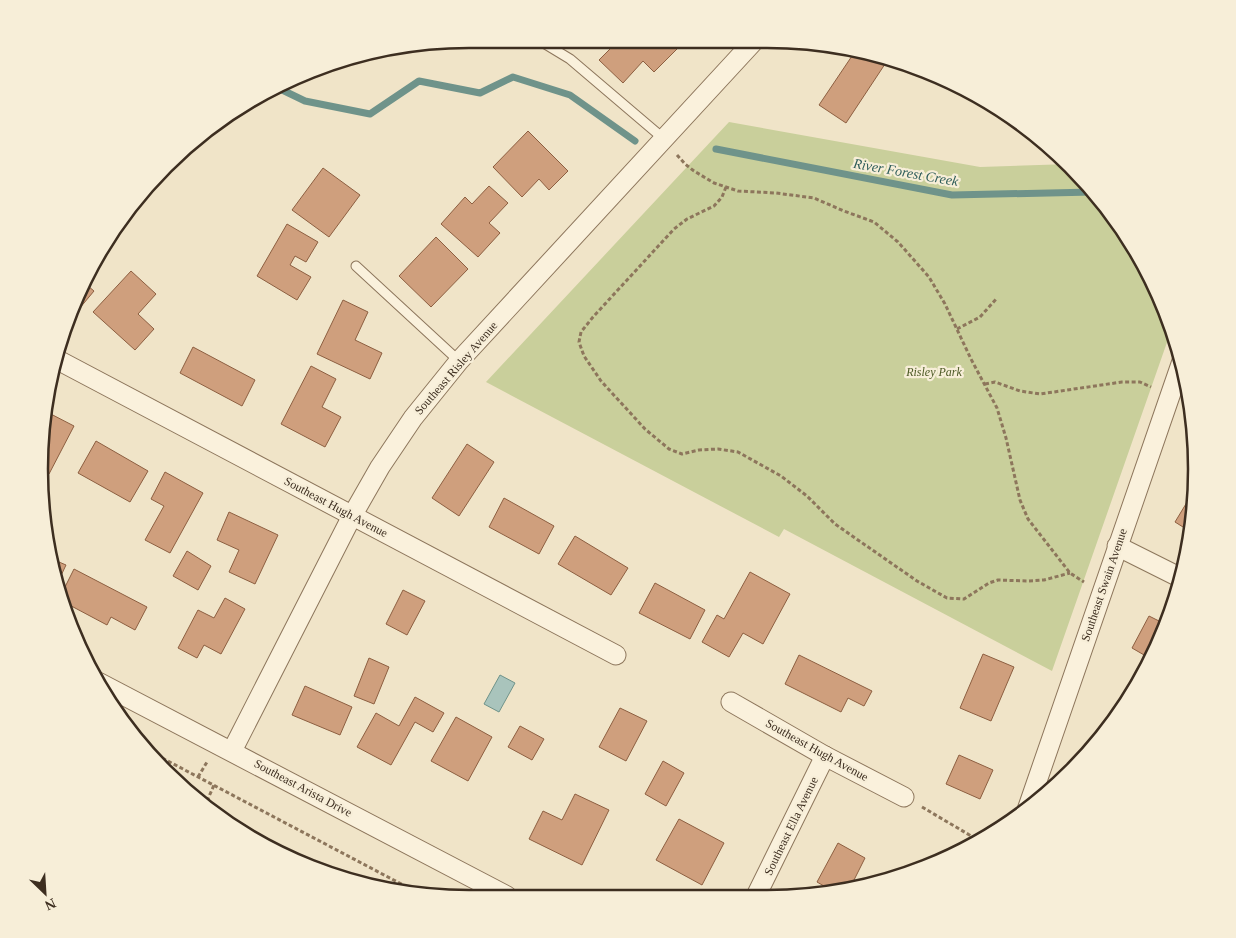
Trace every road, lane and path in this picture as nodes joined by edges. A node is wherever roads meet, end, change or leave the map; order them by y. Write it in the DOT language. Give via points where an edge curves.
graph roads {
  1 [pos="552,48"];
  2 [pos="748,48"];
  3 [pos="664,138"];
  4 [pos="726,187"];
  5 [pos="356,266"];
  6 [pos="997,298"];
  7 [pos="957,329"];
  8 [pos="62,362"];
  9 [pos="459,362"];
  10 [pos="1177,374"];
  11 [pos="985,384"];
  12 [pos="1170,394"];
  13 [pos="352,516"];
  14 [pos="1117,546"];
  15 [pos="1070,573"];
  16 [pos="1175,575"];
  17 [pos="1101,593"];
  18 [pos="616,654"];
  19 [pos="109,688"];
  20 [pos="731,702"];
  21 [pos="232,751"];
  22 [pos="825,756"];
  23 [pos="163,758"];
  24 [pos="214,785"];
  25 [pos="904,797"];
  26 [pos="1031,797"];
  27 [pos="208,799"];
  28 [pos="973,837"];
  29 [pos="403,885"];
  30 [pos="496,890"];
  31 [pos="759,890"];
  1 -- 3 [label="lane" via="570,59"];
  2 -- 3 [label="street, Southeast Risley Avenue"];
  3 -- 4 [label="path" via="685,164"];
  3 -- 9 [label="street, Southeast Risley Avenue"];
  4 -- 7 [label="path" via="814,198 874,222 898,242 929,277"];
  4 -- 15 [label="path" via="714,206 674,229 581,332 579,342 584,356 602,381 645,429 669,449 682,454 718,449 738,452 781,476 835,524 947,598 964,599 998,580 1044,580"];
  5 -- 9 [label="lane"];
  6 -- 7 [label="path" via="980,317"];
  7 -- 11 [label="path"];
  8 -- 13 [label="street, Southeast Hugh Avenue"];
  9 -- 13 [label="street, Southeast Risley Avenue" via="412,418"];
  10 -- 12 [label="street, Southeast Swain Avenue"];
  11 -- 12 [label="path" via="995,382 1040,394 1140,382"];
  11 -- 15 [label="path" via="1006,438 1020,500 1028,519"];
  12 -- 14 [label="street, Southeast Swain Avenue"];
  13 -- 18 [label="street, Southeast Hugh Avenue"];
  13 -- 21 [label="street, Southeast Risley Avenue"];
  14 -- 16 [label="street"];
  14 -- 17 [label="street, Southeast Swain Avenue"];
  15 -- 17 [label="path"];
  17 -- 26 [label="street, Southeast Swain Avenue"];
  19 -- 21 [label="street, Southeast Arista Drive"];
  20 -- 22 [label="street, Southeast Hugh Avenue"];
  21 -- 30 [label="street, Southeast Arista Drive"];
  22 -- 25 [label="street, Southeast Hugh Avenue"];
  22 -- 31 [label="street, Southeast Ella Avenue"];
  23 -- 24 [label="path"];
  24 -- 27 [label="path"];
  24 -- 29 [label="path"];
  25 -- 28 [label="path"];
}
